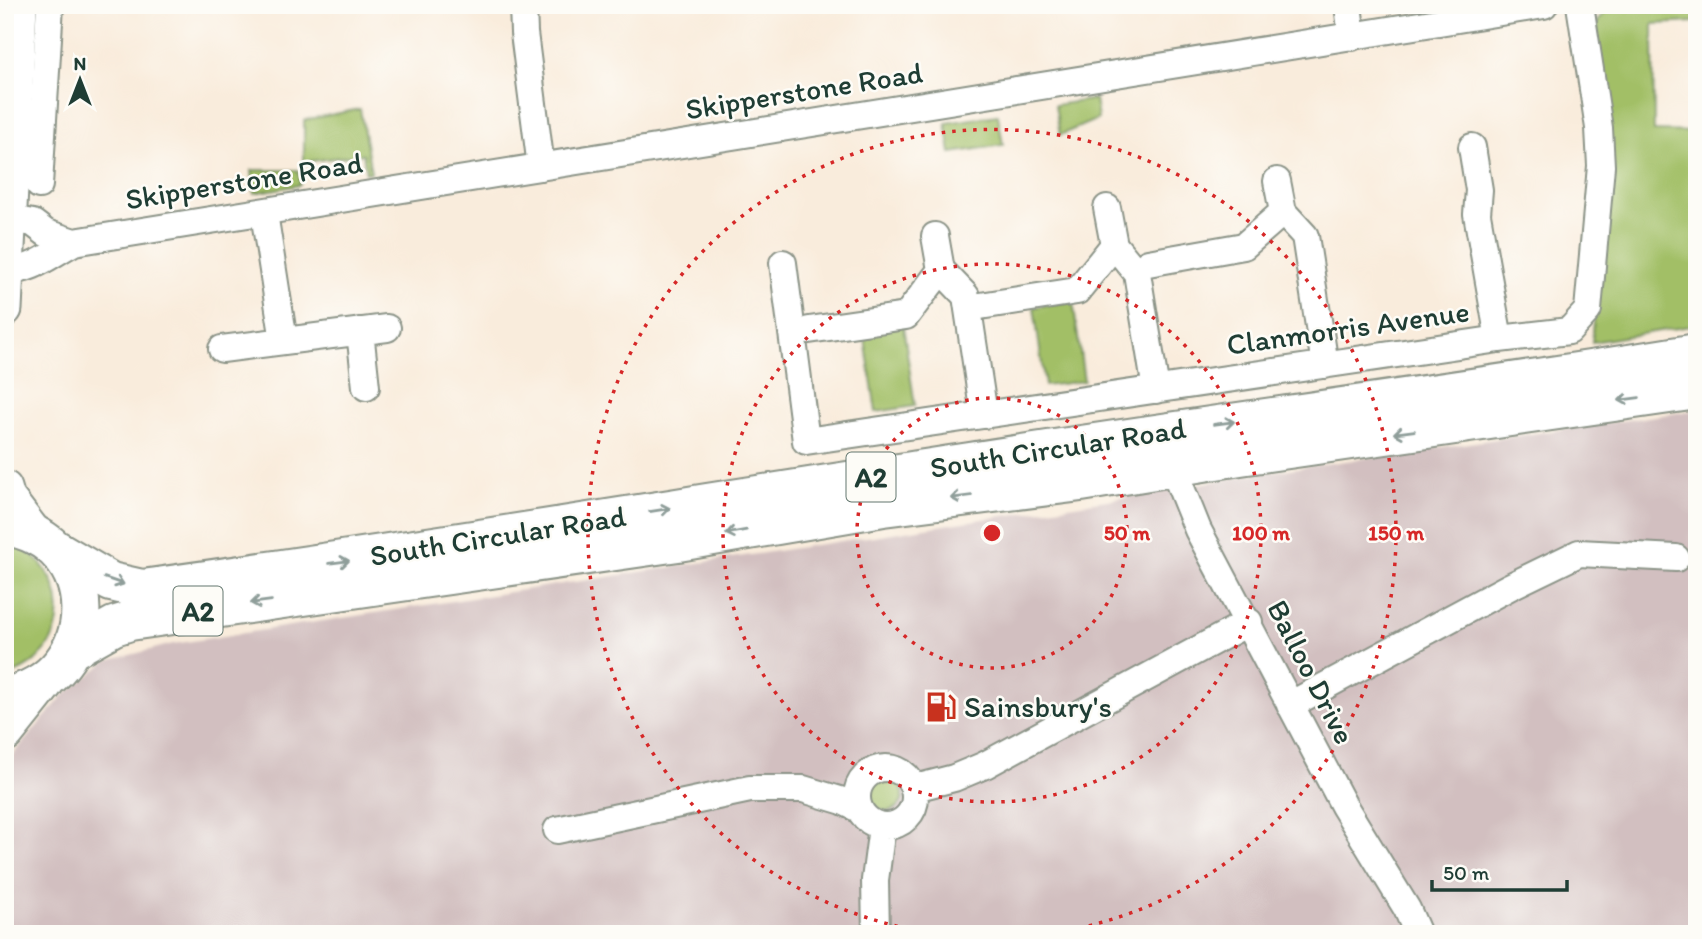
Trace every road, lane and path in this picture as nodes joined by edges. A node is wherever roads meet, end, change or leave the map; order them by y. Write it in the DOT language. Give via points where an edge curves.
graph roads {
  1 [pos="20,5"];
  2 [pos="50,5"];
  3 [pos="523,5"];
  4 [pos="1348,5"];
  5 [pos="1544,5"];
  6 [pos="1580,5"];
  7 [pos="1352,37"];
  8 [pos="11,61"];
  9 [pos="1472,147"];
  10 [pos="541,167"];
  11 [pos="1277,181"];
  12 [pos="39,185"];
  13 [pos="1107,208"];
  14 [pos="1283,212"];
  15 [pos="264,213"];
  16 [pos="10,219"];
  17 [pos="935,236"];
  18 [pos="74,242"];
  19 [pos="1114,245"];
  20 [pos="783,263"];
  21 [pos="1148,263"];
  22 [pos="7,270"];
  23 [pos="941,270"];
  24 [pos="980,306"];
  25 [pos="5,309"];
  26 [pos="387,328"];
  27 [pos="809,330"];
  28 [pos="360,331"];
  29 [pos="1499,339"];
  30 [pos="284,341"];
  31 [pos="222,349"];
  32 [pos="1697,354"];
  33 [pos="1325,365"];
  34 [pos="366,387"];
  35 [pos="1156,390"];
  36 [pos="1697,390"];
  37 [pos="984,415"];
  38 [pos="1173,448"];
  39 [pos="5,488"];
  40 [pos="32,537"];
  41 [pos="1676,558"];
  42 [pos="1249,622"];
  43 [pos="73,649"];
  44 [pos="44,683"];
  45 [pos="5,697"];
  46 [pos="1290,705"];
  47 [pos="5,732"];
  48 [pos="915,788"];
  49 [pos="859,809"];
  50 [pos="882,827"];
  51 [pos="557,830"];
  52 [pos="876,934"];
  53 [pos="1418,934"];
  1 -- 8 [label="main road"];
  2 -- 12 [label="street"];
  3 -- 10 [label="street"];
  4 -- 7 [label="street"];
  5 -- 7 [label="street, Skipperstone Road"];
  6 -- 29 [label="street, Clanmorris Avenue" via="1601,166 1588,310 1569,331"];
  7 -- 10 [label="street, Skipperstone Road"];
  8 -- 16 [label="main road"];
  9 -- 29 [label="street" via="1479,190 1477,214"];
  10 -- 15 [label="street, Skipperstone Road"];
  11 -- 14 [label="street"];
  13 -- 19 [label="street"];
  14 -- 21 [label="street" via="1244,246"];
  14 -- 33 [label="street" via="1305,236"];
  15 -- 18 [label="street, Skipperstone Road"];
  15 -- 30 [label="street"];
  16 -- 18 [label="street, Skipperstone Road" via="33,223 46,233"];
  16 -- 22 [label="main road"];
  17 -- 23 [label="street"];
  18 -- 22 [label="street, Skipperstone Road" via="31,267"];
  19 -- 24 [label="street" via="1077,291"];
  19 -- 35 [label="street" via="1137,273"];
  20 -- 37 [label="street, Clanmorris Avenue" via="806,442"];
  22 -- 25 [label="main road"];
  23 -- 27 [label="street" via="906,316"];
  23 -- 37 [label="street" via="966,296"];
  26 -- 28 [label="street"];
  28 -- 30 [label="street"];
  28 -- 34 [label="street"];
  29 -- 33 [label="street, Clanmorris Avenue"];
  30 -- 31 [label="street"];
  38 -- 32 [label="highway, South Circular Road / A2, one-way" via="1509,384"];
  33 -- 35 [label="street, Clanmorris Avenue"];
  35 -- 37 [label="street, Clanmorris Avenue"];
  36 -- 38 [label="highway, South Circular Road / A2, one-way"];
  40 -- 38 [label="highway, South Circular Road / A2, one-way" via="111,582 142,589 351,561 931,468"];
  38 -- 42 [label="street, Balloo Drive" via="1179,483 1198,530"];
  38 -- 43 [label="highway, South Circular Road / A2, one-way" via="1081,482 883,507 664,544 130,621"];
  39 -- 40 [label="main road"];
  40 -- 43 [label="highway, A2" via="71,571 80,596 81,623"];
  41 -- 46 [label="street" via="1579,553"];
  42 -- 46 [label="street, Balloo Drive"];
  42 -- 48 [label="street" via="985,765"];
  43 -- 44 [label="highway, A2"];
  44 -- 45 [label="highway, A2"];
  44 -- 47 [label="highway"];
  46 -- 53 [label="street, Balloo Drive"];
  48 -- 49 [label="street" via="897,770 877,769 862,781"];
  48 -- 50 [label="street" via="916,801 907,818"];
  49 -- 50 [label="street" via="872,824"];
  49 -- 51 [label="street" via="803,789 750,789"];
  50 -- 52 [label="street" via="874,880"];
}
